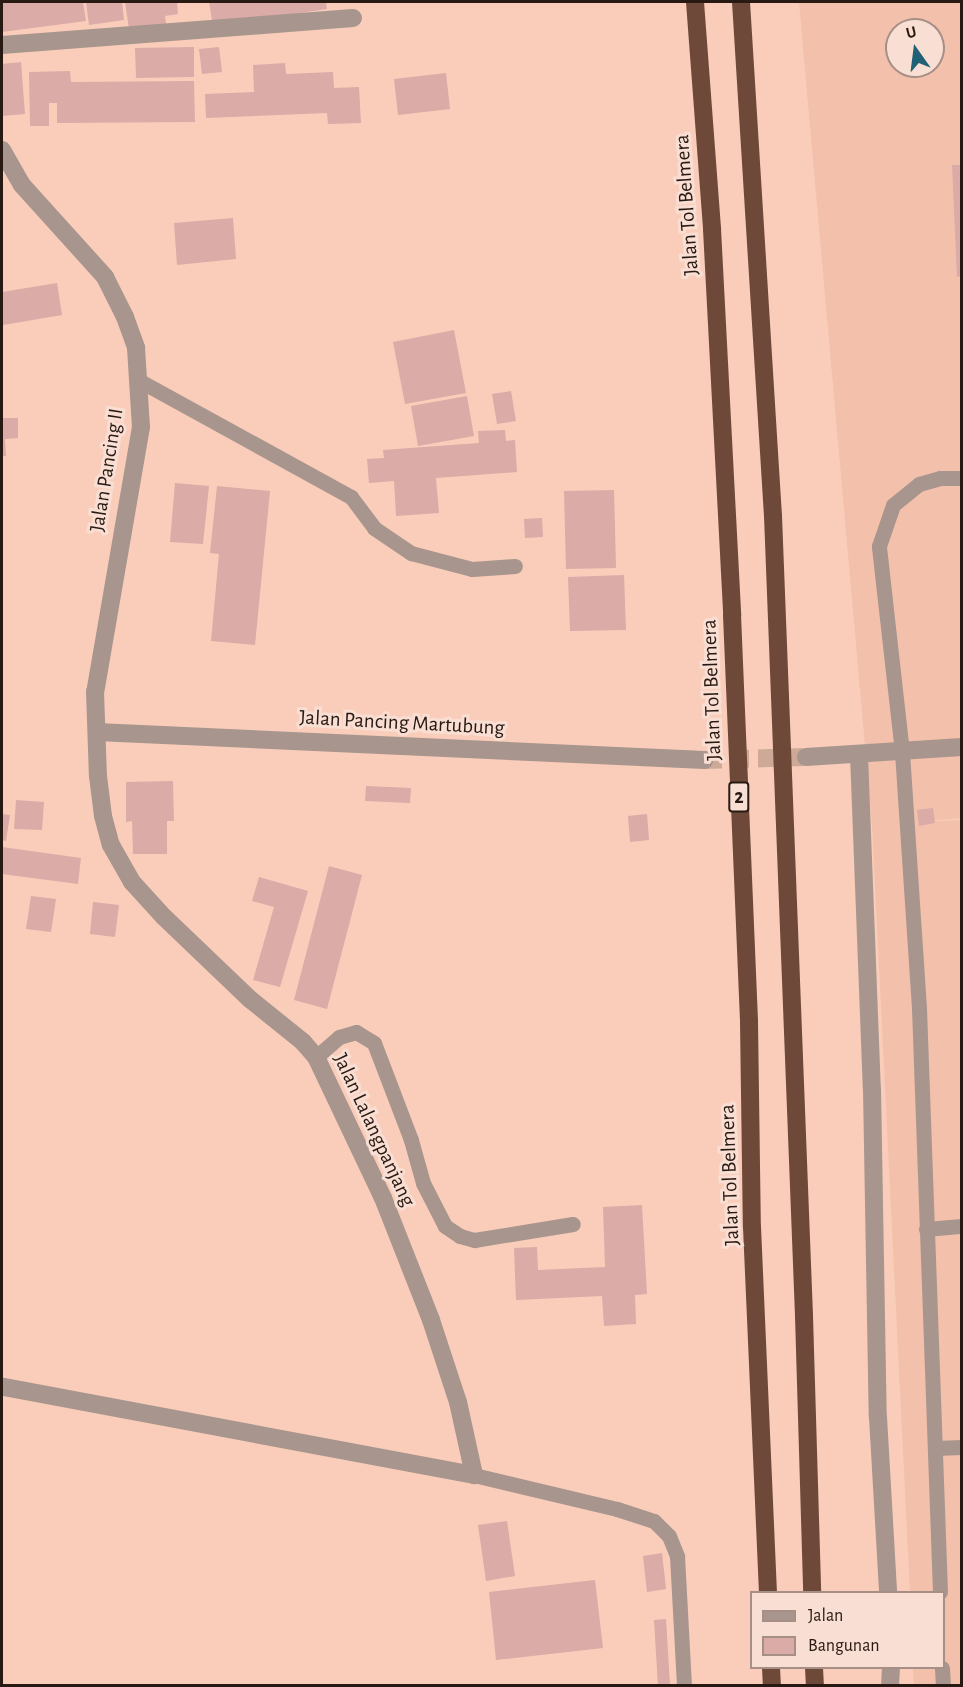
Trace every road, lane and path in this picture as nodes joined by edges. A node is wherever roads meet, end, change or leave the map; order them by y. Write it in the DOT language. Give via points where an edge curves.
graph roads {
  1 [pos="695,2"];
  2 [pos="741,2"];
  3 [pos="353,18"];
  4 [pos="2,45"];
  5 [pos="2,150"];
  6 [pos="140,381"];
  7 [pos="962,478"];
  8 [pos="515,566"];
  9 [pos="97,732"];
  10 [pos="962,747"];
  11 [pos="902,752"];
  12 [pos="859,755"];
  13 [pos="806,757"];
  14 [pos="704,760"];
  15 [pos="316,1057"];
  16 [pos="573,1224"];
  17 [pos="962,1226"];
  18 [pos="926,1228"];
  19 [pos="2,1387"];
  20 [pos="962,1447"];
  21 [pos="934,1448"];
  22 [pos="474,1475"];
  23 [pos="768,1591"];
  24 [pos="812,1591"];
  25 [pos="888,1591"];
  26 [pos="940,1591"];
  27 [pos="771,1669"];
  28 [pos="814,1669"];
  29 [pos="891,1669"];
  30 [pos="942,1669"];
  31 [pos="684,1686"];
  32 [pos="772,1686"];
  33 [pos="815,1686"];
  34 [pos="890,1686"];
  35 [pos="943,1686"];
  1 -- 23 [label="highway, Jalan Tol Belmera / 2" via="712,229 732,615"];
  2 -- 24 [label="highway" via="773,516"];
  3 -- 4 [label="street"];
  5 -- 6 [label="street, Jalan Pancing II" via="22,184 105,277 136,348"];
  6 -- 8 [label="lane" via="351,497 374,528 411,553 472,569"];
  6 -- 9 [label="street, Jalan Pancing II" via="141,427 95,692"];
  7 -- 11 [label="lane" via="940,478 920,484 893,505 879,546"];
  9 -- 14 [label="street, Jalan Pancing Martubung"];
  9 -- 15 [label="street, Jalan Lalangpanjang" via="103,816 111,844 132,882 180,933"];
  10 -- 11 [label="street"];
  11 -- 12 [label="street"];
  11 -- 18 [label="lane" via="919,1008"];
  12 -- 13 [label="street"];
  12 -- 25 [label="street" via="872,1089 878,1417"];
  15 -- 16 [label="lane" via="339,1037 356,1032 374,1043 423,1183 445,1226 460,1236 474,1240"];
  15 -- 22 [label="street, Jalan Lalangpanjang" via="383,1198 432,1320 458,1402"];
  17 -- 18 [label="lane"];
  18 -- 21 [label="lane"];
  19 -- 22 [label="street"];
  20 -- 21 [label="lane"];
  21 -- 26 [label="lane"];
  22 -- 31 [label="lane" via="617,1509 654,1521 669,1536 677,1556"];
  27 -- 32 [label="highway"];
  28 -- 33 [label="highway"];
  29 -- 34 [label="street"];
  30 -- 35 [label="lane"];
}
